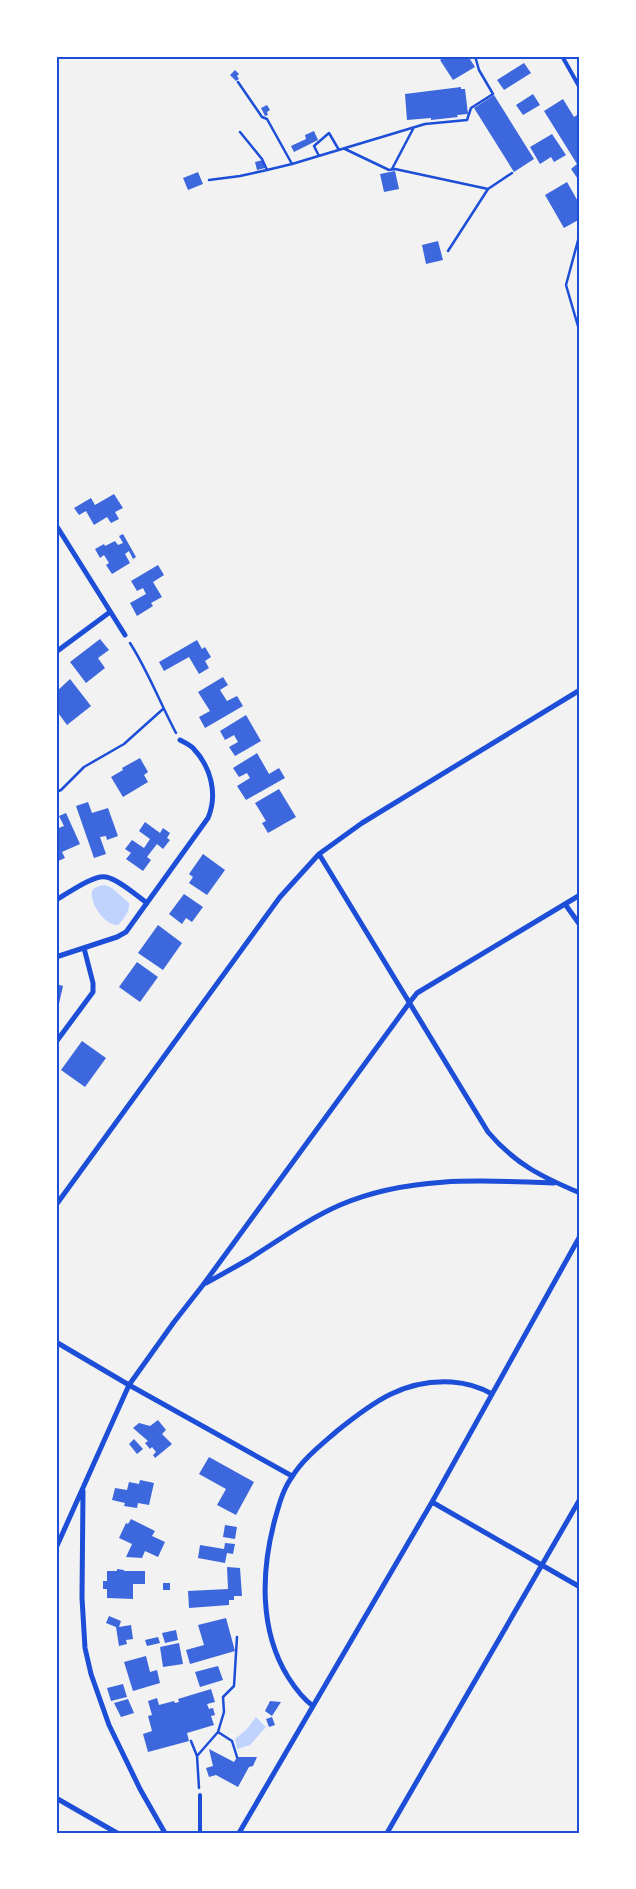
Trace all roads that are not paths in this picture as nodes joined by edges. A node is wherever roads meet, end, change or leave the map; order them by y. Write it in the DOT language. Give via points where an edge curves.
graph roads {
  1 [pos="562,56"];
  2 [pos="580,88"];
  3 [pos="56,525"];
  4 [pos="110,612"];
  5 [pos="125,635"];
  6 [pos="56,652"];
  7 [pos="580,690"];
  8 [pos="180,740"];
  9 [pos="319,854"];
  10 [pos="580,895"];
  11 [pos="56,900"];
  12 [pos="147,903"];
  13 [pos="565,904"];
  14 [pos="580,925"];
  15 [pos="84,948"];
  16 [pos="56,957"];
  17 [pos="410,1002"];
  18 [pos="56,1042"];
  19 [pos="556,1183"];
  20 [pos="580,1193"];
  21 [pos="56,1205"];
  22 [pos="580,1236"];
  23 [pos="203,1285"];
  24 [pos="56,1342"];
  25 [pos="129,1385"];
  26 [pos="492,1394"];
  27 [pos="292,1476"];
  28 [pos="83,1488"];
  29 [pos="580,1499"];
  30 [pos="432,1502"];
  31 [pos="56,1548"];
  32 [pos="542,1566"];
  33 [pos="580,1587"];
  34 [pos="313,1706"];
  35 [pos="200,1795"];
  36 [pos="56,1798"];
  37 [pos="117,1833"];
  38 [pos="165,1833"];
  39 [pos="200,1833"];
  40 [pos="238,1833"];
  41 [pos="386,1833"];
  1 -- 2 [label="lane"];
  3 -- 4 [label="street"];
  4 -- 5 [label="street"];
  4 -- 6 [label="street"];
  7 -- 9 [label="street" via="362,823"];
  8 -- 12 [label="street" via="193,747 210,774 212,806 204,824"];
  9 -- 17 [label="street"];
  9 -- 21 [label="street" via="280,896"];
  10 -- 13 [label="street"];
  11 -- 12 [label="street" via="102,876 112,879"];
  12 -- 15 [label="street" via="122,935"];
  13 -- 14 [label="street"];
  13 -- 17 [label="street" via="417,993"];
  15 -- 16 [label="street"];
  15 -- 18 [label="street" via="93,992"];
  17 -- 19 [label="street" via="488,1132 523,1166"];
  17 -- 23 [label="street"];
  19 -- 20 [label="street"];
  19 -- 23 [label="street" via="438,1183 368,1195 325,1212"];
  22 -- 26 [label="street"];
  23 -- 25 [label="street"];
  24 -- 25 [label="street"];
  25 -- 27 [label="street"];
  25 -- 28 [label="street"];
  26 -- 27 [label="street" via="471,1385 444,1382 417,1384 392,1393 364,1410 323,1443"];
  26 -- 30 [label="street"];
  27 -- 34 [label="street" via="281,1500 269,1545 267,1619 284,1670"];
  28 -- 31 [label="street"];
  28 -- 38 [label="street" via="82,1598 89,1665 109,1725"];
  29 -- 32 [label="street"];
  30 -- 32 [label="street"];
  30 -- 34 [label="street"];
  32 -- 33 [label="street"];
  32 -- 41 [label="street"];
  34 -- 40 [label="street"];
  35 -- 39 [label="lane"];
  36 -- 37 [label="street"];
}
